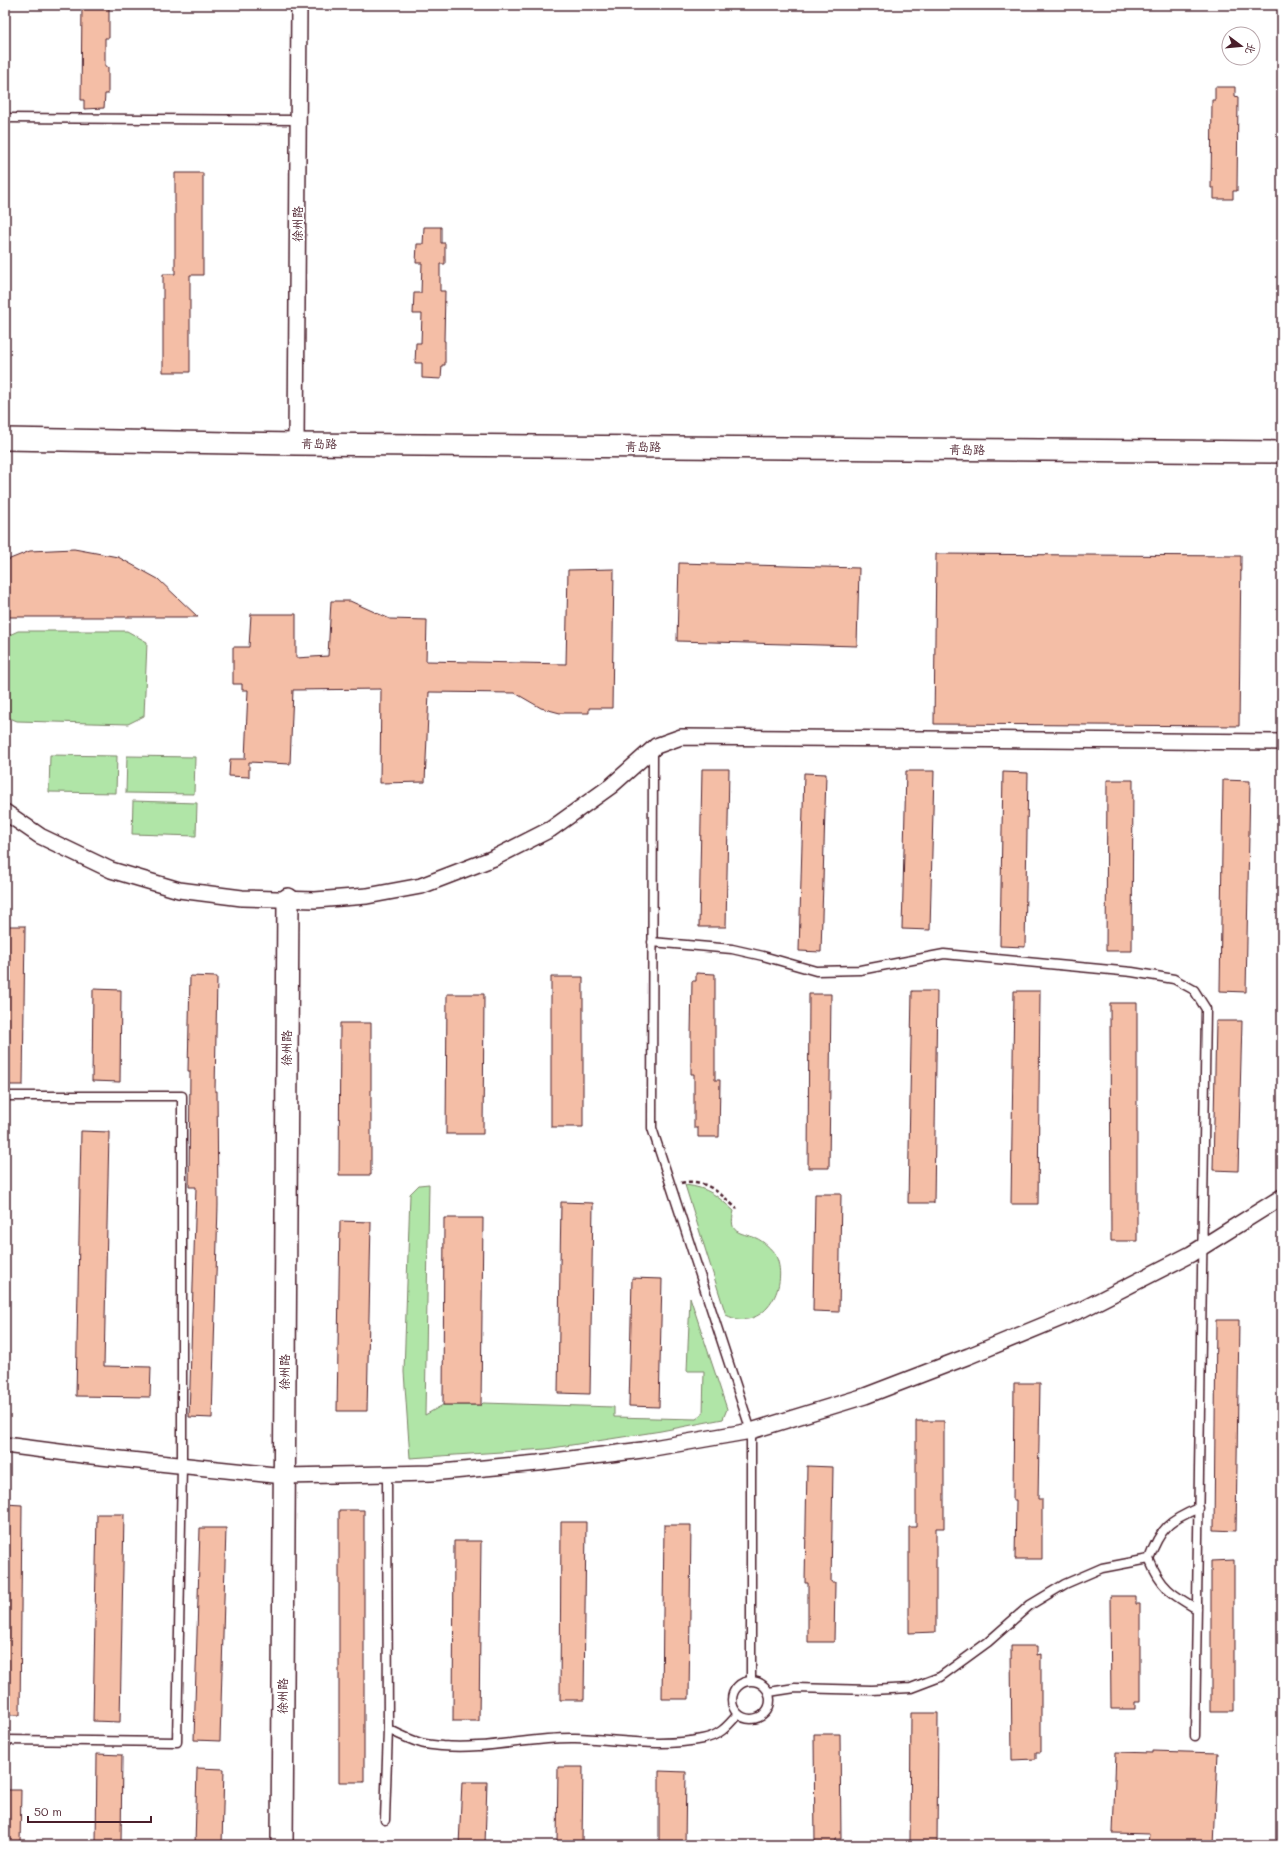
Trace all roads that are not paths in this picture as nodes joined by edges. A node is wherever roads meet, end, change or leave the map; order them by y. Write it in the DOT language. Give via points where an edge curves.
graph roads {
  1 [pos="299,5"];
  2 [pos="5,118"];
  3 [pos="298,120"];
  4 [pos="5,439"];
  5 [pos="296,444"];
  6 [pos="1282,452"];
  7 [pos="1282,742"];
  8 [pos="653,750"];
  9 [pos="5,812"];
  10 [pos="288,899"];
  11 [pos="652,942"];
  12 [pos="5,1096"];
  13 [pos="1282,1197"];
  14 [pos="1203,1246"];
  15 [pos="751,1431"];
  16 [pos="5,1445"];
  17 [pos="182,1465"];
  18 [pos="387,1474"];
  19 [pos="284,1476"];
  20 [pos="1199,1508"];
  21 [pos="1149,1558"];
  22 [pos="1198,1609"];
  23 [pos="751,1680"];
  24 [pos="769,1692"];
  25 [pos="738,1714"];
  26 [pos="388,1729"];
  27 [pos="1195,1736"];
  28 [pos="5,1740"];
  29 [pos="385,1820"];
  30 [pos="282,1845"];
  1 -- 3 [label="street, 徐州路"];
  2 -- 3 [label="lane"];
  3 -- 5 [label="street, 徐州路"];
  4 -- 5 [label="street, 青岛路"];
  5 -- 6 [label="street, 青岛路"];
  7 -- 8 [label="street" via="718,736 681,737"];
  8 -- 10 [label="street" via="611,786 551,829 494,858 421,886 368,896 315,900"];
  8 -- 11 [label="lane"];
  9 -- 10 [label="street" via="40,836 111,870 179,890 242,898"];
  10 -- 19 [label="street, 徐州路"];
  11 -- 14 [label="lane" via="732,949 816,971 860,970 944,954 1132,972 1174,979 1194,990 1206,1009"];
  11 -- 15 [label="lane" via="652,1128"];
  12 -- 17 [label="lane" via="182,1096"];
  13 -- 14 [label="street"];
  14 -- 15 [label="street" via="1082,1309 976,1353 865,1396"];
  14 -- 20 [label="lane"];
  15 -- 18 [label="street" via="642,1450 538,1463 431,1473"];
  15 -- 23 [label="lane"];
  16 -- 17 [label="street"];
  17 -- 19 [label="street"];
  17 -- 28 [label="lane" via="177,1742"];
  18 -- 19 [label="street"];
  18 -- 26 [label="lane"];
  19 -- 30 [label="street, 徐州路"];
  20 -- 21 [label="lane" via="1179,1516 1164,1530 1155,1542"];
  20 -- 22 [label="lane"];
  21 -- 22 [label="lane" via="1156,1576 1171,1594"];
  21 -- 24 [label="lane" via="1102,1568 1064,1584 1030,1605 988,1642 940,1678 911,1688 795,1688"];
  22 -- 27 [label="lane"];
  23 -- 24 [label="lane" via="765,1686"];
  23 -- 25 [label="lane" via="744,1681 733,1692 732,1707"];
  24 -- 25 [label="lane" via="769,1707 764,1714 750,1719"];
  25 -- 26 [label="lane" via="721,1732 703,1739 674,1743 575,1738 479,1747 450,1746 422,1744"];
  26 -- 29 [label="lane"];
}
